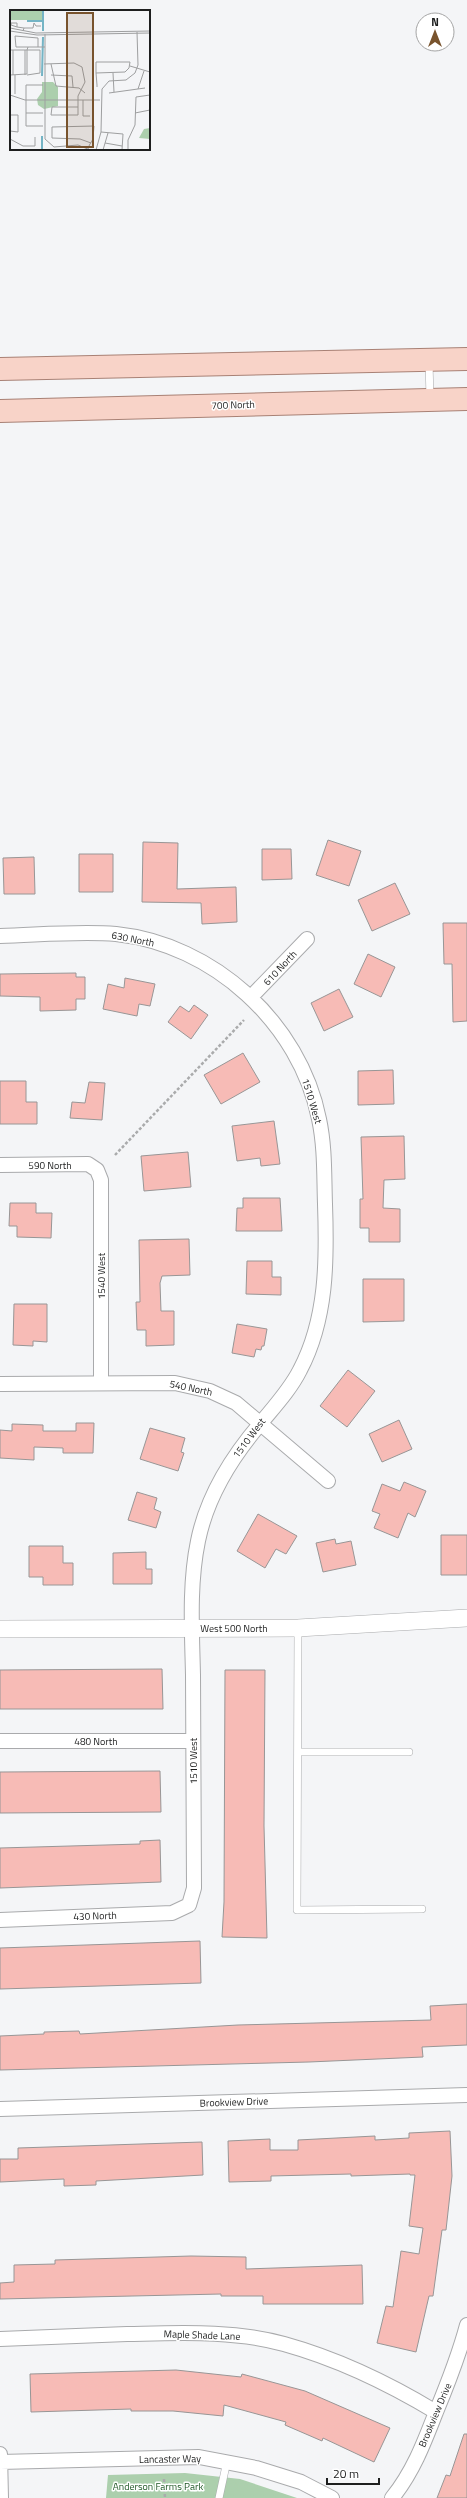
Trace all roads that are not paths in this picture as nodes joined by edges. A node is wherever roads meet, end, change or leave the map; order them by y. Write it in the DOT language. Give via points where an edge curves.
graph roads {
  1 [pos="467,359"];
  2 [pos="429,360"];
  3 [pos="0,369"];
  4 [pos="430,399"];
  5 [pos="467,399"];
  6 [pos="0,411"];
  7 [pos="0,936"];
  8 [pos="307,939"];
  9 [pos="251,998"];
  10 [pos="0,1165"];
  11 [pos="97,1170"];
  12 [pos="101,1383"];
  13 [pos="0,1384"];
  14 [pos="259,1424"];
  15 [pos="328,1482"];
  16 [pos="467,1618"];
  17 [pos="0,1628"];
  18 [pos="192,1628"];
  19 [pos="298,1628"];
  20 [pos="0,1741"];
  21 [pos="193,1741"];
  22 [pos="299,1752"];
  23 [pos="409,1752"];
  24 [pos="189,1905"];
  25 [pos="422,1909"];
  26 [pos="0,1920"];
  27 [pos="467,2096"];
  28 [pos="0,2109"];
  29 [pos="467,2325"];
  30 [pos="0,2339"];
  31 [pos="436,2412"];
  32 [pos="0,2454"];
  33 [pos="227,2461"];
  34 [pos="0,2462"];
  35 [pos="1,2498"];
  36 [pos="219,2498"];
  37 [pos="332,2498"];
  38 [pos="392,2498"];
  1 -- 2 [label="main road"];
  2 -- 3 [label="main road"];
  2 -- 4 [label="lane"];
  4 -- 5 [label="main road, 700 North"];
  4 -- 6 [label="main road, 700 North"];
  7 -- 9 [label="street, 630 North" via="88,933 118,934 147,940 177,950 204,964"];
  8 -- 9 [label="street, 610 North"];
  9 -- 14 [label="street, 1510 West" via="263,1009 284,1037 304,1074 318,1116 323,1147 326,1244 325,1280 317,1324 303,1364 279,1401"];
  10 -- 11 [label="street, 590 North" via="88,1164"];
  11 -- 12 [label="street, 1540 West" via="101,1180"];
  12 -- 13 [label="street, 540 North"];
  12 -- 14 [label="street, 540 North" via="175,1383 210,1390 236,1404"];
  14 -- 15 [label="street, 540 North"];
  14 -- 18 [label="street, 1510 West" via="214,1489 198,1541"];
  16 -- 19 [label="street, West 500 North"];
  17 -- 18 [label="street, West 500 North"];
  18 -- 19 [label="street, West 500 North"];
  18 -- 21 [label="street, 1510 West"];
  19 -- 22 [label="lane"];
  20 -- 21 [label="street, 480 North"];
  21 -- 24 [label="street, 1510 West" via="194,1888"];
  22 -- 23 [label="lane"];
  22 -- 25 [label="lane" via="297,1910"];
  24 -- 26 [label="street, 430 North" via="172,1913"];
  27 -- 28 [label="street, Brookview Drive"];
  29 -- 31 [label="street, Brookview Drive"];
  30 -- 31 [label="street, Maple Shade Lane" via="180,2333 234,2335 284,2344 345,2364 403,2392"];
  31 -- 38 [label="street, Brookview Drive" via="407,2479"];
  32 -- 34 [label="street"];
  33 -- 34 [label="street, Lancaster Way" via="199,2457"];
  33 -- 36 [label="lane"];
  33 -- 37 [label="street, Lancaster Way" via="301,2482"];
  34 -- 35 [label="street"];
}
